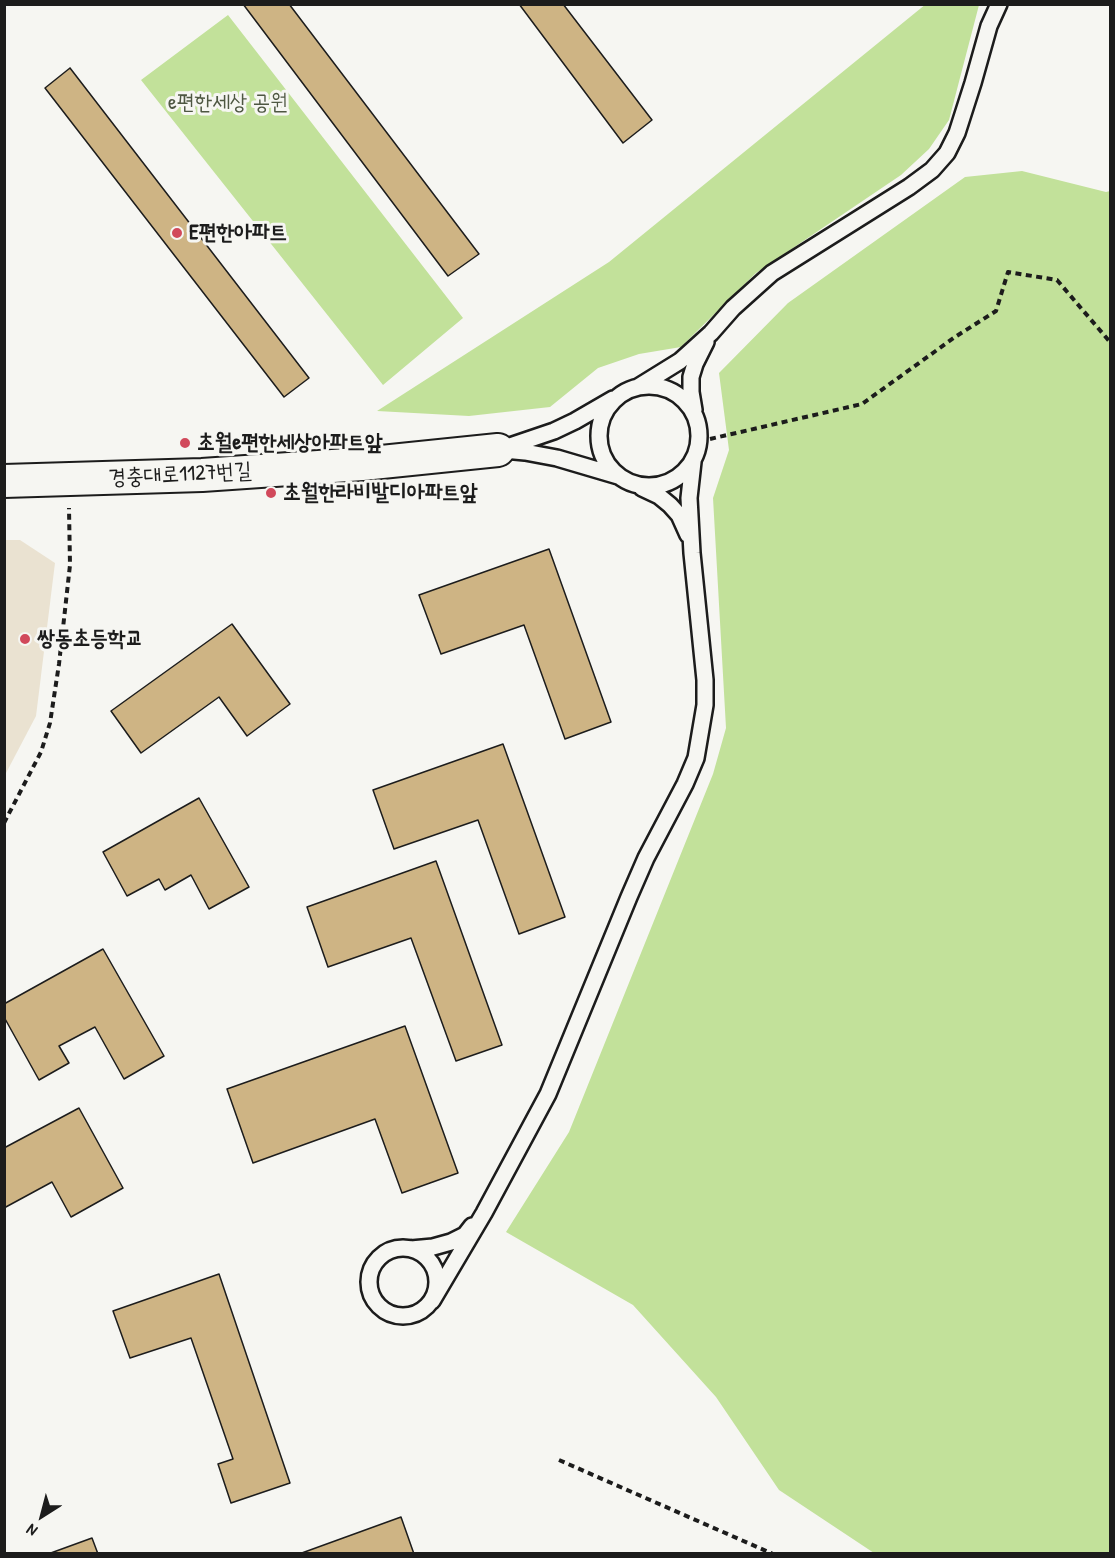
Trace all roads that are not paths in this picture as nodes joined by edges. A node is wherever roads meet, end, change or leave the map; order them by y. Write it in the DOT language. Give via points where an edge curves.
graph roads {
  1 [pos="999,4"];
  2 [pos="711,333"];
  3 [pos="638,387"];
  4 [pos="623,393"];
  5 [pos="694,413"];
  6 [pos="498,450"];
  7 [pos="693,462"];
  8 [pos="619,477"];
  9 [pos="4,481"];
  10 [pos="633,484"];
  11 [pos="692,553"];
  12 [pos="484,1213"];
  13 [pos="411,1249"];
  14 [pos="432,1301"];
  1 -- 2 [label="lane" via="947,153 909,187 772,273 732,308"];
  2 -- 3 [label="lane" via="680,361"];
  2 -- 5 [label="lane" via="691,376"];
  3 -- 4 [label="lane"];
  3 -- 5 [label="lane" via="670,390"];
  4 -- 6 [label="lane" via="574,422"];
  4 -- 8 [label="lane" via="610,404 599,434 601,450"];
  5 -- 7 [label="lane" via="699,446"];
  6 -- 8 [label="lane" via="557,458"];
  6 -- 9 [label="street, 경충대로1127번길" via="202,475"];
  7 -- 10 [label="lane" via="667,484"];
  7 -- 11 [label="lane" via="689,498"];
  8 -- 10 [label="lane"];
  10 -- 11 [label="lane" via="659,496 679,515"];
  11 -- 12 [label="lane" via="705,680 696,758 638,878 548,1094"];
  12 -- 13 [label="lane" via="465,1235 451,1242"];
  12 -- 14 [label="lane"];
  13 -- 14 [label="lane" via="422,1253 435,1270 436,1292"];
  13 -- 14 [label="lane" via="399,1248 379,1258 369,1280 371,1291 384,1309 404,1316 415,1314"];
}
